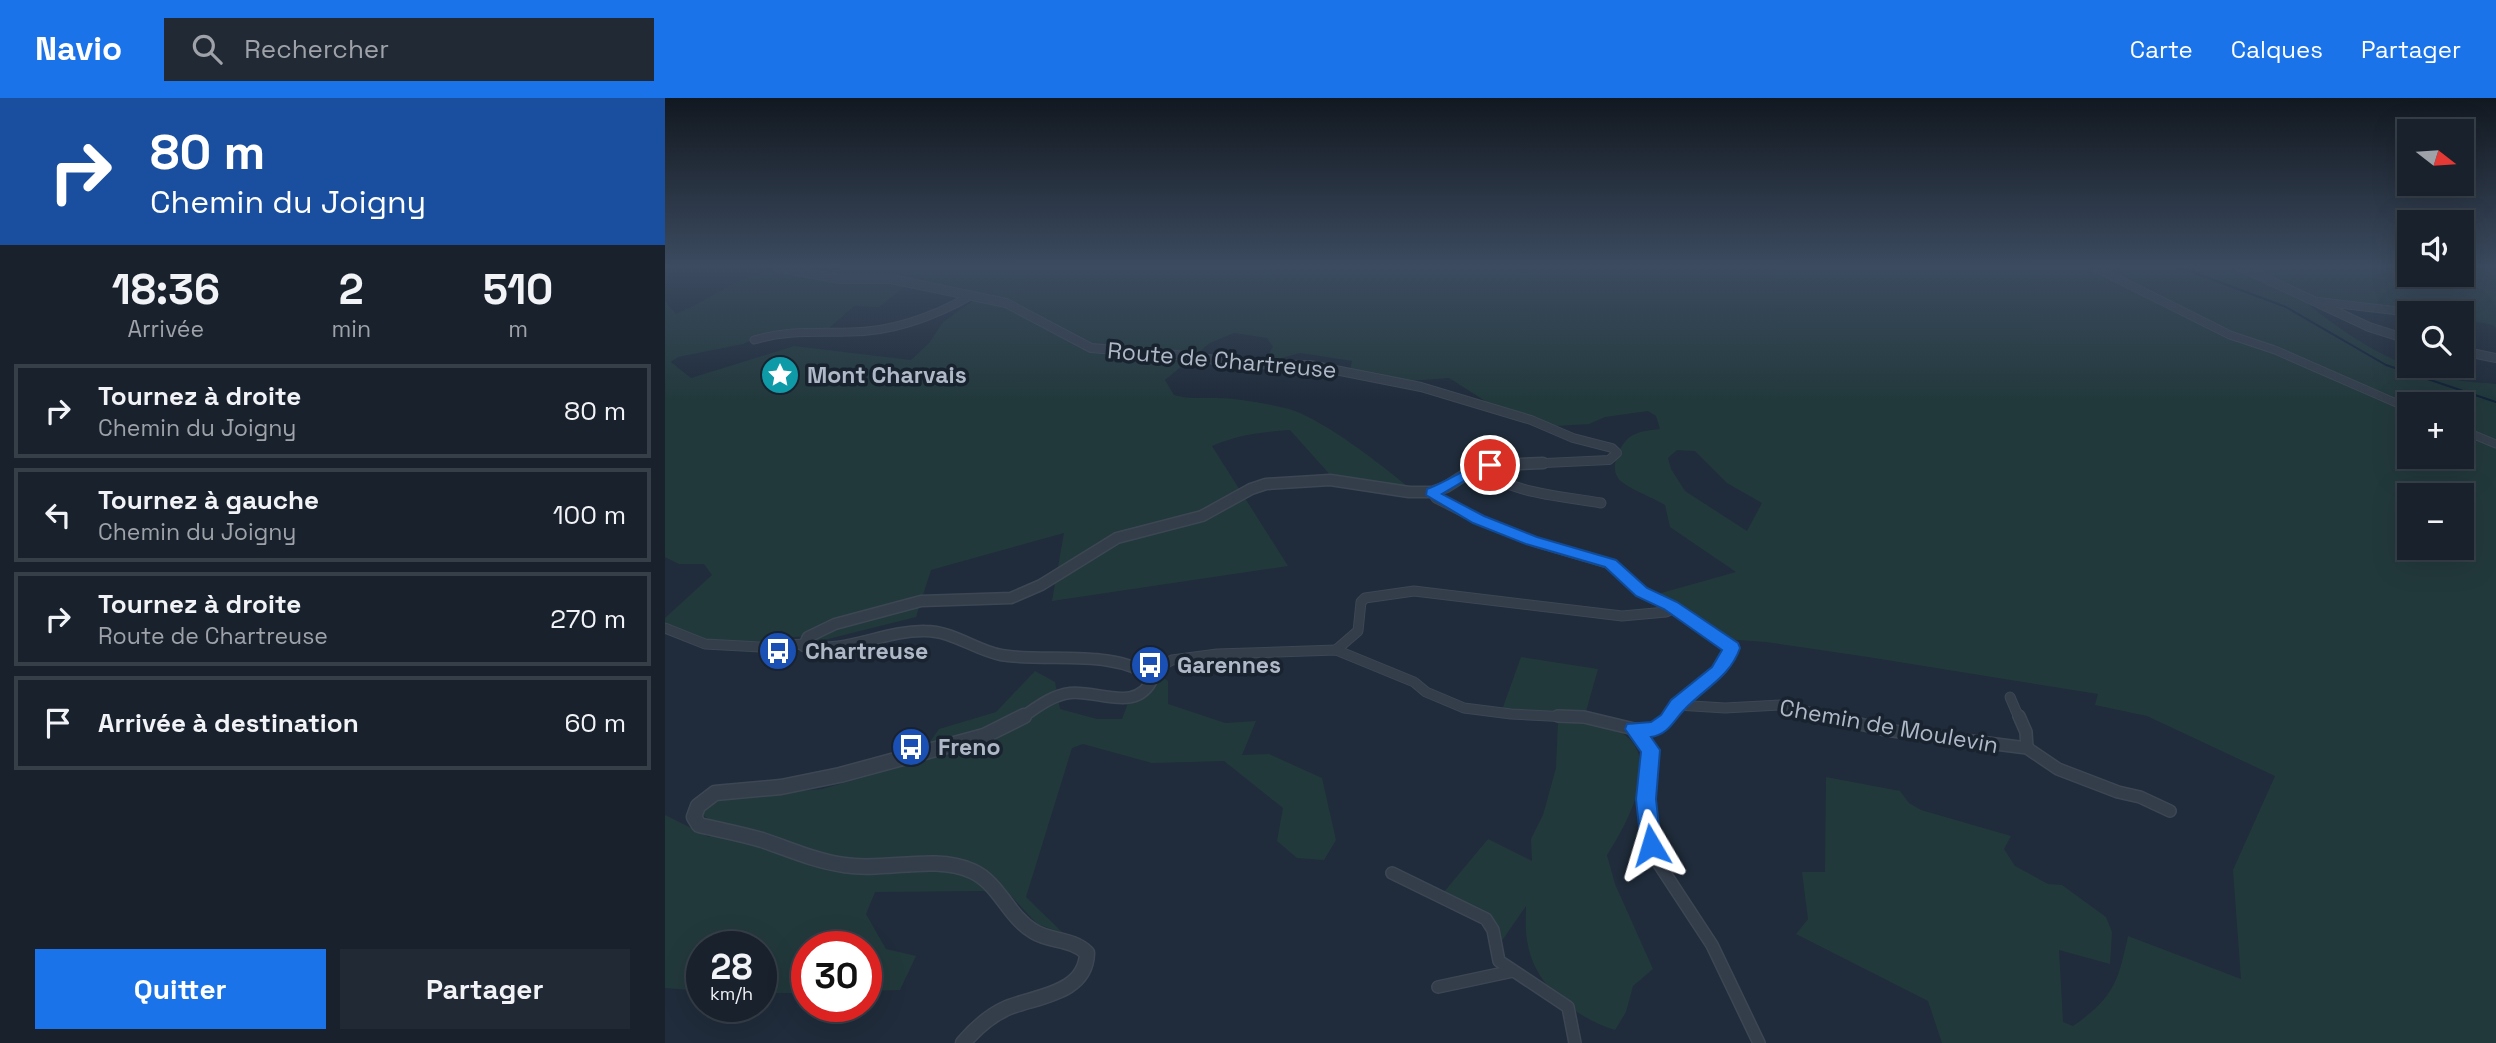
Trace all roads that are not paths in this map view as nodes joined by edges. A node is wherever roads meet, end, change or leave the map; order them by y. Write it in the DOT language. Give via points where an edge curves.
graph roads {
  1 [pos="945,311"];
  2 [pos="1023,311"];
  3 [pos="2182,311"];
  4 [pos="2335,311"];
  5 [pos="2397,336"];
  6 [pos="754,340"];
  7 [pos="2474,353"];
  8 [pos="2496,358"];
  9 [pos="2397,404"];
  10 [pos="2474,435"];
  11 [pos="2496,444"];
  12 [pos="1479,467"];
  13 [pos="1432,492"];
  14 [pos="1601,503"];
  15 [pos="1672,609"];
  16 [pos="665,628"];
  17 [pos="804,644"];
  18 [pos="1336,650"];
  19 [pos="1149,673"];
  20 [pos="2010,697"];
  21 [pos="1677,705"];
  22 [pos="1634,729"];
  23 [pos="2027,748"];
  24 [pos="2170,811"];
  25 [pos="1392,873"];
  26 [pos="1513,971"];
  27 [pos="1438,987"];
  28 [pos="963,1043"];
  29 [pos="1575,1043"];
  30 [pos="1759,1043"];
  1 -- 6 [label="street" via="913,324 794,332"];
  2 -- 12 [label="street, Route de Chartreuse" via="1091,348 1243,364 1310,365 1442,392 1617,453 1609,460"];
  3 -- 9 [label="street"];
  4 -- 5 [label="street"];
  7 -- 8 [label="street"];
  10 -- 11 [label="street"];
  12 -- 13 [label="street, Route de Chartreuse"];
  12 -- 14 [label="street" via="1517,485"];
  13 -- 15 [label="street" via="1479,520 1610,564 1642,592"];
  13 -- 17 [label="street, Route de Chartreuse" via="1330,480 1266,484 1202,516 1117,538 1011,598 921,601 835,624 814,633"];
  15 -- 18 [label="street" via="1622,616 1414,590 1366,598 1361,602 1361,629"];
  15 -- 21 [label="street" via="1732,648 1718,671"];
  16 -- 17 [label="street" via="705,643"];
  17 -- 19 [label="street" via="818,649 935,631 987,653 1082,660"];
  18 -- 19 [label="street" via="1217,654 1173,660"];
  18 -- 22 [label="street" via="1464,708 1584,717"];
  19 -- 28 [label="street" via="1151,685 1131,698 1060,695 988,735 826,779 722,790 698,806 695,817 699,825 845,866 950,866 973,872 991,885 1028,929 1087,953 1088,965 1075,982 995,1015"];
  20 -- 23 [label="street" via="2026,732"];
  21 -- 22 [label="street" via="1654,729"];
  21 -- 23 [label="street, Chemin de Moulevin" via="1781,705 1885,730"];
  22 -- 30 [label="street" via="1651,750 1646,799 1651,845 1660,868 1704,932"];
  23 -- 24 [label="street, Chemin de Moulevin" via="2058,769"];
  25 -- 26 [label="street" via="1486,919 1499,961"];
  26 -- 27 [label="street"];
  26 -- 29 [label="street" via="1568,1007"];
}
